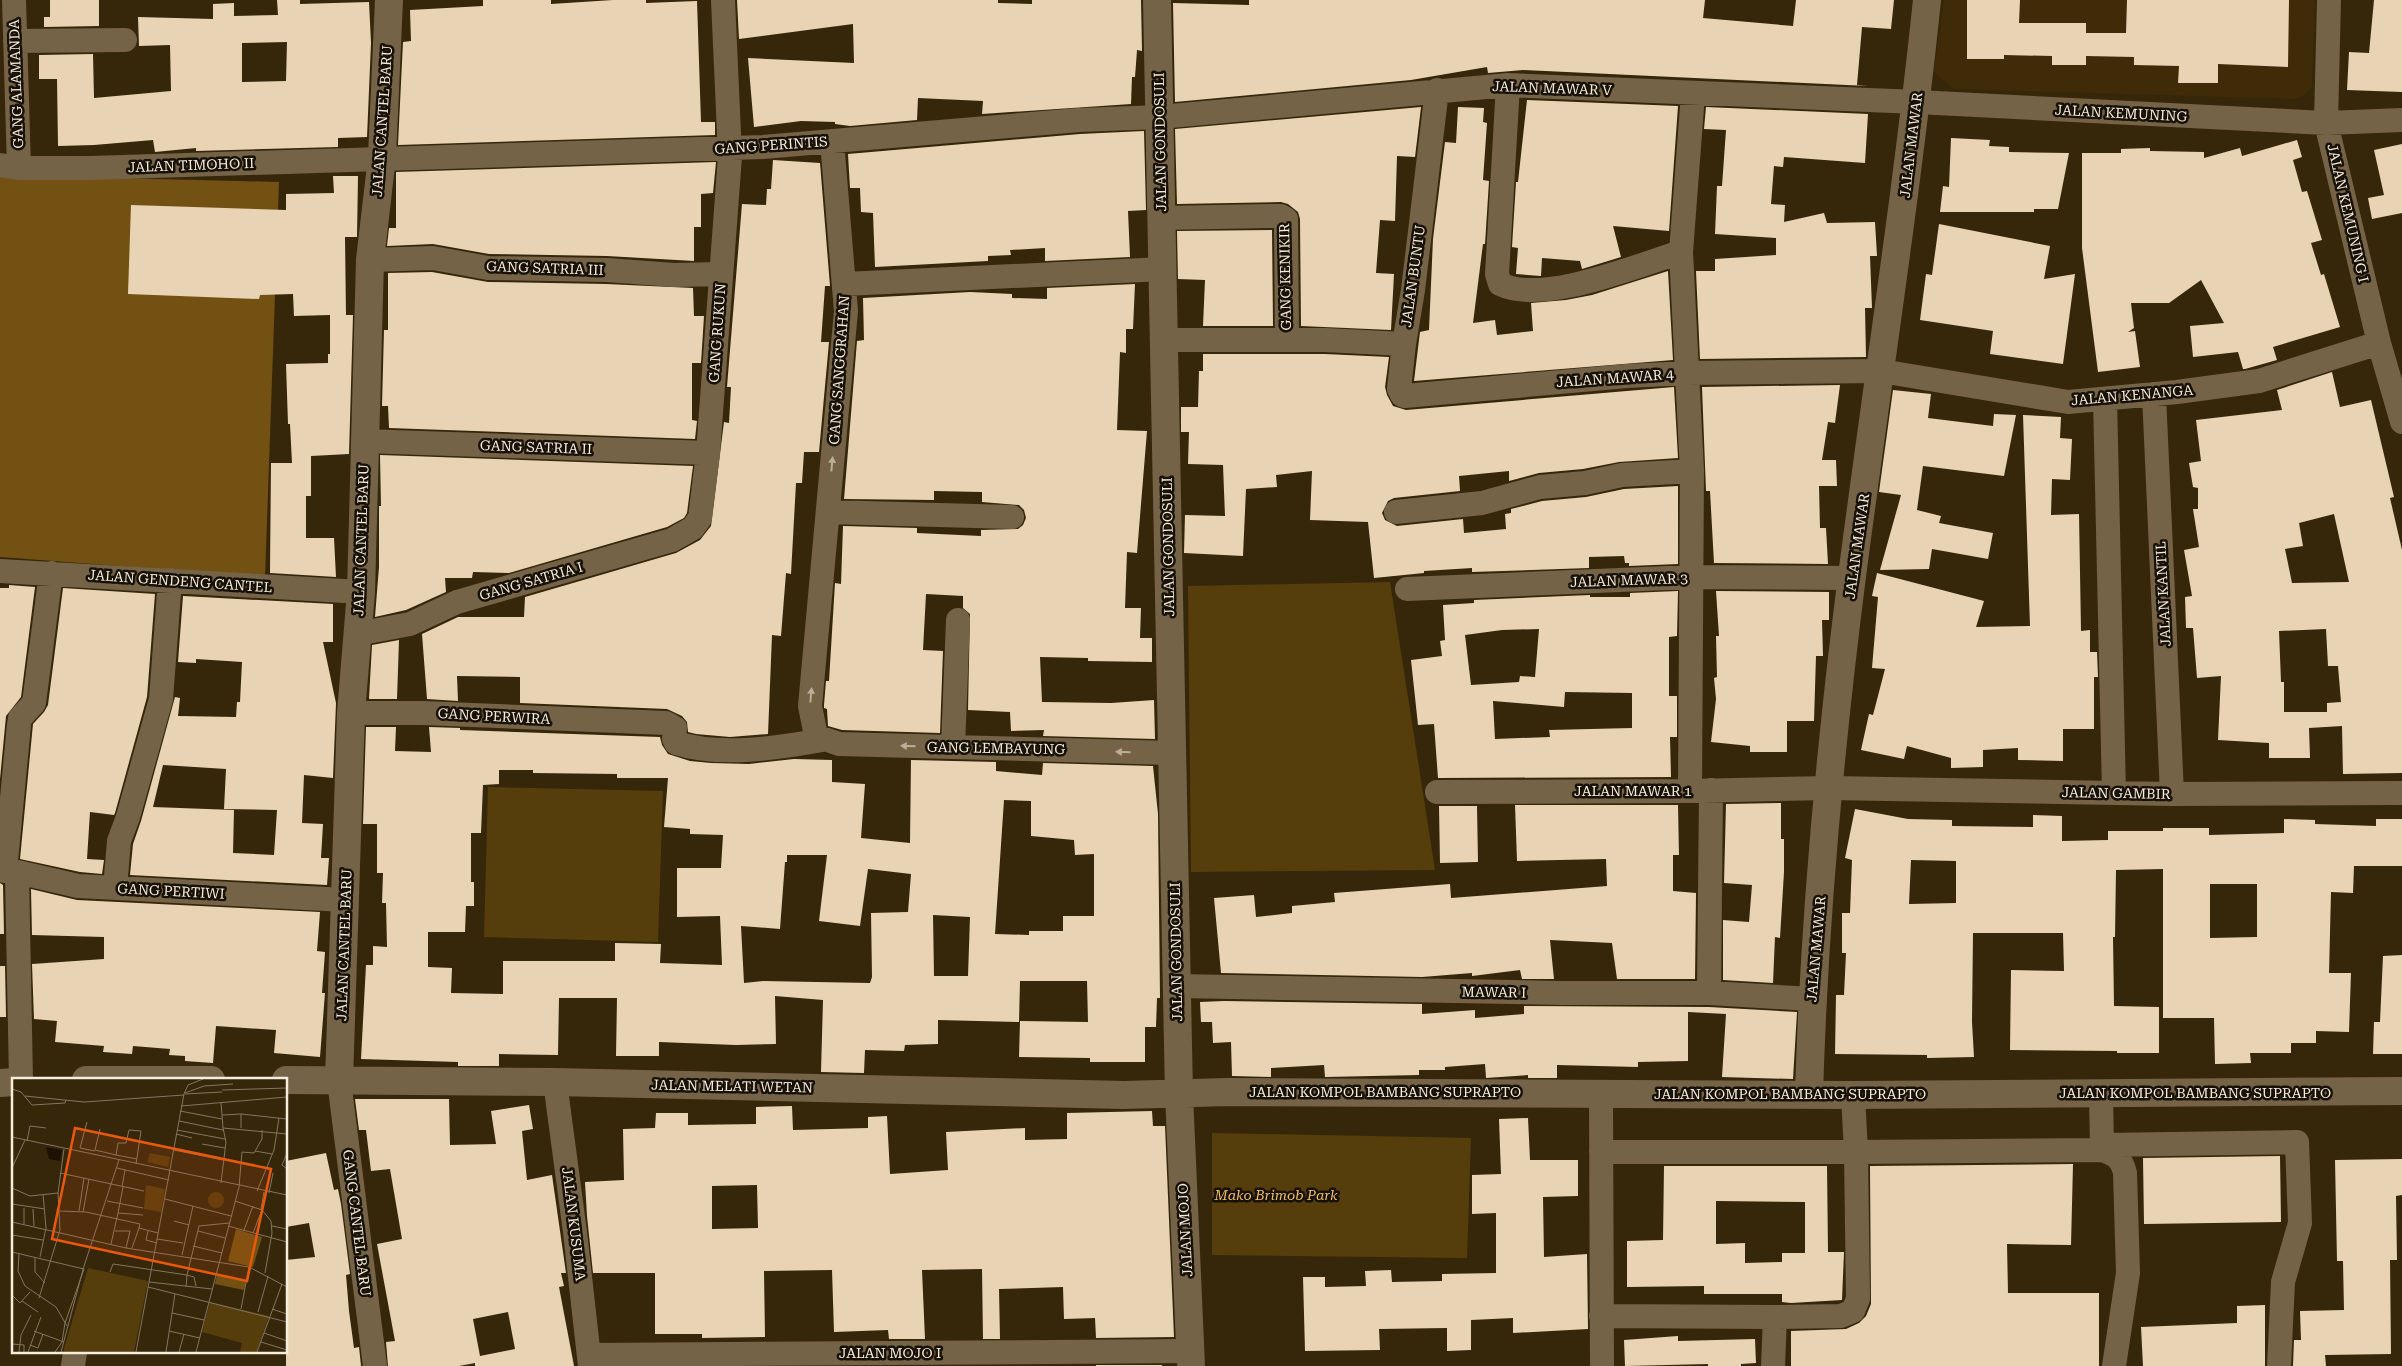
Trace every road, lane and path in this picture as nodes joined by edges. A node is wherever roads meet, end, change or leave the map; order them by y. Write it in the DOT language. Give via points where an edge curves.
graph roads {
  1 [pos="14,0"];
  2 [pos="389,0"];
  3 [pos="723,0"];
  4 [pos="1157,0"];
  5 [pos="1927,0"];
  6 [pos="2329,0"];
  7 [pos="125,40"];
  8 [pos="15,41"];
  9 [pos="1508,85"];
  10 [pos="1437,90"];
  11 [pos="1693,94"];
  12 [pos="1917,102"];
  13 [pos="1160,118"];
  14 [pos="2402,120"];
  15 [pos="2326,123"];
  16 [pos="832,141"];
  17 [pos="729,148"];
  18 [pos="382,157"];
  19 [pos="9,166"];
  20 [pos="1162,218"];
  21 [pos="1680,252"];
  22 [pos="370,260"];
  23 [pos="1162,269"];
  24 [pos="721,274"];
  25 [pos="845,284"];
  26 [pos="1164,340"];
  27 [pos="1287,340"];
  28 [pos="2379,343"];
  29 [pos="1404,344"];
  30 [pos="1881,371"];
  31 [pos="1687,373"];
  32 [pos="2154,394"];
  33 [pos="2106,399"];
  34 [pos="2402,422"];
  35 [pos="363,441"];
  36 [pos="708,453"];
  37 [pos="1692,472"];
  38 [pos="828,512"];
  39 [pos="1396,512"];
  40 [pos="1012,517"];
  41 [pos="700,518"];
  42 [pos="0,571"];
  43 [pos="51,573"];
  44 [pos="1692,577"];
  45 [pos="1852,578"];
  46 [pos="170,580"];
  47 [pos="1406,589"];
  48 [pos="361,592"];
  49 [pos="958,620"];
  50 [pos="357,634"];
  51 [pos="352,713"];
  52 [pos="822,740"];
  53 [pos="954,747"];
  54 [pos="1172,753"];
  55 [pos="1830,788"];
  56 [pos="1700,791"];
  57 [pos="1437,792"];
  58 [pos="2114,792"];
  59 [pos="2402,793"];
  60 [pos="2172,794"];
  61 [pos="7,871"];
  62 [pos="115,888"];
  63 [pos="345,900"];
  64 [pos="1176,986"];
  65 [pos="1709,993"];
  66 [pos="1812,999"];
  67 [pos="21,1078"];
  68 [pos="288,1080"];
  69 [pos="339,1081"];
  70 [pos="555,1082"];
  71 [pos="2402,1091"];
  72 [pos="1601,1093"];
  73 [pos="1179,1094"];
  74 [pos="2101,1094"];
  75 [pos="1809,1095"];
  76 [pos="1853,1095"];
  77 [pos="2102,1147"];
  78 [pos="1601,1152"];
  79 [pos="1856,1152"];
  80 [pos="1601,1316"];
  81 [pos="1775,1317"];
  82 [pos="1191,1359"];
  83 [pos="590,1361"];
  84 [pos="375,1366"];
  85 [pos="1602,1366"];
  86 [pos="1773,1366"];
  87 [pos="2114,1366"];
  88 [pos="2279,1366"];
  1 -- 8 [label="street, GANG ALAMANDA"];
  2 -- 18 [label="street, JALAN CANTEL BARU"];
  3 -- 17 [label="street, GANG RUKUN"];
  4 -- 13 [label="street, JALAN GONDOSULI"];
  5 -- 12 [label="street, JALAN MAWAR"];
  6 -- 15 [label="street, JALAN KEMUNING I"];
  7 -- 8 [label="street"];
  8 -- 19 [label="street, GANG ALAMANDA"];
  9 -- 10 [label="street, JALAN MAWAR V"];
  9 -- 11 [label="street, JALAN MAWAR V"];
  9 -- 21 [label="street" via="1497,274 1500,284 1526,292 1545,290 1581,283"];
  10 -- 13 [label="street, JALAN MAWAR V" via="1404,96"];
  10 -- 29 [label="street, JALAN BUNTU"];
  11 -- 12 [label="street, JALAN MAWAR V"];
  11 -- 21 [label="street"];
  12 -- 15 [label="street, JALAN KEMUNING"];
  12 -- 30 [label="street, JALAN MAWAR"];
  13 -- 16 [label="street, GANG PERINTIS" via="1080,120"];
  13 -- 20 [label="street, JALAN GONDOSULI"];
  14 -- 15 [label="street, JALAN KEMUNING"];
  15 -- 28 [label="street, JALAN KEMUNING I"];
  16 -- 17 [label="street, GANG PERINTIS"];
  16 -- 25 [label="street"];
  17 -- 18 [label="street, GANG PERINTIS"];
  17 -- 24 [label="street, GANG RUKUN"];
  18 -- 19 [label="street, JALAN TIMOHO II" via="91,168"];
  18 -- 22 [label="street, JALAN CANTEL BARU"];
  20 -- 23 [label="street, JALAN GONDOSULI"];
  20 -- 27 [label="street, GANG KENIKIR" via="1281,216 1286,219"];
  21 -- 31 [label="street"];
  22 -- 24 [label="street, GANG SATRIA III" via="434,258 488,268"];
  22 -- 35 [label="street, JALAN CANTEL BARU"];
  23 -- 25 [label="street, GANG SANGGRAHAN"];
  23 -- 26 [label="street, JALAN GONDOSULI"];
  24 -- 36 [label="street, GANG RUKUN"];
  38 -- 25 [label="street, GANG SANGGRAHAN, one-way" via="846,311"];
  26 -- 27 [label="street, JALAN BUNTU"];
  26 -- 54 [label="street, JALAN GONDOSULI"];
  27 -- 29 [label="street, JALAN BUNTU"];
  28 -- 32 [label="street, JALAN KENANGA" via="2259,381"];
  28 -- 34 [label="street, JALAN KEMUNING I"];
  29 -- 31 [label="street, JALAN MAWAR 4" via="1399,388 1405,396"];
  30 -- 31 [label="street, JALAN MAWAR 4"];
  30 -- 33 [label="street, JALAN KENANGA" via="2068,402"];
  30 -- 45 [label="street, JALAN MAWAR"];
  31 -- 37 [label="street"];
  32 -- 33 [label="street, JALAN KENANGA"];
  32 -- 60 [label="street, JALAN KANTIL"];
  33 -- 58 [label="street"];
  35 -- 36 [label="street, GANG SATRIA II"];
  35 -- 48 [label="street, JALAN CANTEL BARU"];
  36 -- 41 [label="street, GANG RUKUN"];
  37 -- 39 [label="street" via="1622,475 1585,483 1540,487 1482,503"];
  37 -- 44 [label="street"];
  38 -- 40 [label="street"];
  52 -- 38 [label="street, GANG SANGGRAHAN, one-way" via="814,732 810,706"];
  41 -- 50 [label="street, GANG SATRIA I" via="693,528 672,540 457,602 410,624"];
  42 -- 43 [label="street, JALAN GENDENG CANTEL"];
  43 -- 46 [label="street, JALAN GENDENG CANTEL"];
  43 -- 61 [label="street" via="34,702 18,725"];
  44 -- 45 [label="street, JALAN MAWAR 3"];
  44 -- 47 [label="street, JALAN MAWAR 3"];
  44 -- 56 [label="street"];
  45 -- 55 [label="street, JALAN MAWAR"];
  46 -- 48 [label="street, JALAN GENDENG CANTEL"];
  46 -- 62 [label="street" via="162,699 119,841"];
  48 -- 50 [label="street, JALAN CANTEL BARU"];
  49 -- 53 [label="street"];
  50 -- 51 [label="street, JALAN CANTEL BARU"];
  51 -- 52 [label="street, GANG PERWIRA" via="670,724 676,729 676,743 720,749 772,749"];
  51 -- 63 [label="street, JALAN CANTEL BARU"];
  53 -- 52 [label="street, GANG LEMBAYUNG, one-way" via="839,744"];
  54 -- 53 [label="street, GANG LEMBAYUNG, one-way"];
  54 -- 64 [label="street, JALAN GONDOSULI"];
  55 -- 56 [label="street, JALAN MAWAR 1"];
  55 -- 58 [label="street, JALAN GAMBIR"];
  55 -- 66 [label="street, JALAN MAWAR"];
  56 -- 57 [label="street, JALAN MAWAR 1"];
  56 -- 65 [label="street"];
  58 -- 60 [label="street, JALAN GAMBIR"];
  59 -- 60 [label="street, JALAN GAMBIR"];
  61 -- 62 [label="street, GANG PERTIWI" via="78,886"];
  61 -- 67 [label="street"];
  62 -- 63 [label="street, GANG PERTIWI"];
  63 -- 69 [label="street, JALAN CANTEL BARU"];
  64 -- 65 [label="street, MAWAR I"];
  64 -- 73 [label="street, JALAN GONDOSULI"];
  65 -- 66 [label="street, MAWAR I"];
  66 -- 75 [label="street, JALAN MAWAR"];
  68 -- 69 [label="street, JALAN MELATI WETAN"];
  69 -- 70 [label="street, JALAN MELATI WETAN"];
  69 -- 84 [label="street, GANG CANTEL BARU"];
  70 -- 73 [label="street, JALAN MELATI WETAN"];
  70 -- 83 [label="street, JALAN KUSUMA"];
  71 -- 74 [label="street, JALAN KOMPOL BAMBANG SUPRAPTO"];
  72 -- 73 [label="street, JALAN KOMPOL BAMBANG SUPRAPTO"];
  72 -- 75 [label="street, JALAN KOMPOL BAMBANG SUPRAPTO"];
  72 -- 78 [label="street"];
  73 -- 82 [label="street, JALAN MOJO"];
  74 -- 76 [label="street, JALAN KOMPOL BAMBANG SUPRAPTO"];
  74 -- 77 [label="street"];
  75 -- 76 [label="street, JALAN KOMPOL BAMBANG SUPRAPTO"];
  76 -- 79 [label="street"];
  77 -- 79 [label="street"];
  77 -- 87 [label="street" via="2118,1157 2125,1173 2128,1273"];
  77 -- 88 [label="street" via="2297,1142 2300,1223 2283,1282"];
  78 -- 79 [label="street"];
  78 -- 80 [label="street"];
  79 -- 81 [label="street" via="1858,1299 1853,1311 1841,1316"];
  80 -- 81 [label="street"];
  80 -- 85 [label="street"];
  81 -- 86 [label="street"];
  82 -- 83 [label="street, JALAN MOJO I"];
}
